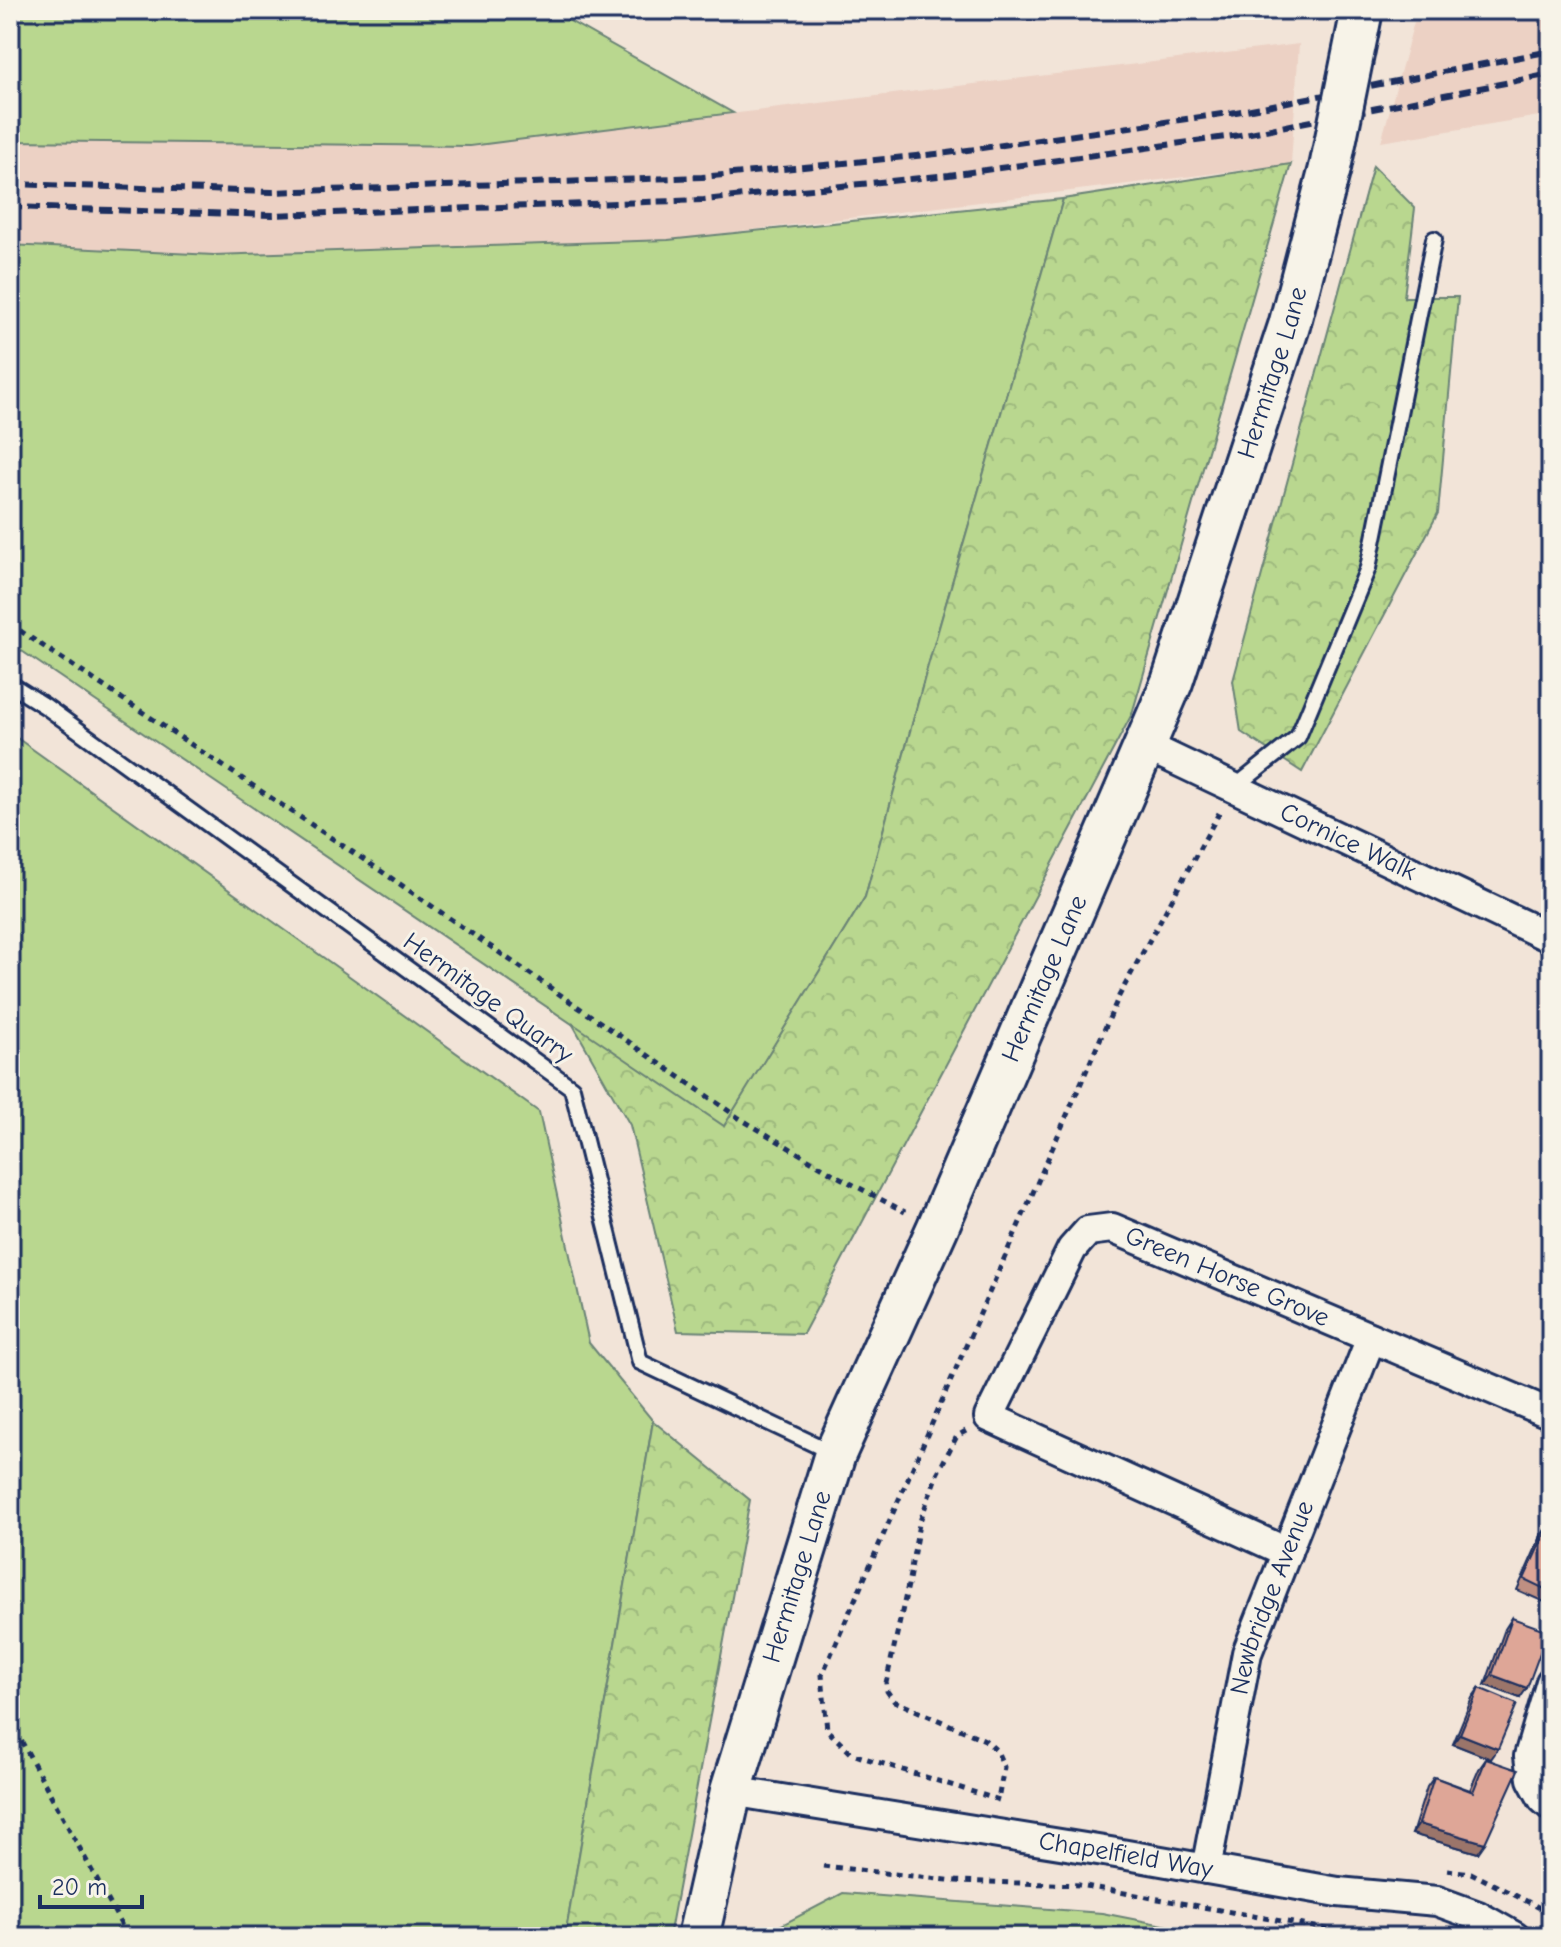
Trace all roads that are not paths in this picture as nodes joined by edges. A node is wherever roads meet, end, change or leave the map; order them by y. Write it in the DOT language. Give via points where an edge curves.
graph roads {
  1 [pos="1024,10"];
  2 [pos="1041,10"];
  3 [pos="1362,10"];
  4 [pos="1434,239"];
  5 [pos="10,684"];
  6 [pos="1144,745"];
  7 [pos="1234,788"];
  8 [pos="1551,938"];
  9 [pos="1371,1338"];
  10 [pos="1551,1414"];
  11 [pos="835,1454"];
  12 [pos="1287,1552"];
  13 [pos="1551,1682"];
  14 [pos="731,1791"];
  15 [pos="1551,1806"];
  16 [pos="1206,1869"];
  17 [pos="698,1937"];
  18 [pos="1515,1937"];
  1 -- 2 [label="lane"];
  3 -- 6 [label="main road, Hermitage Lane, bridge" via="1330,168 1289,326 1172,682"];
  4 -- 7 [label="lane" via="1368,568 1298,737"];
  5 -- 11 [label="lane, Hermitage Quarry" via="572,1088 640,1362"];
  6 -- 7 [label="street, Cornice Walk"];
  6 -- 11 [label="main road, Hermitage Lane"];
  7 -- 8 [label="street, Cornice Walk"];
  9 -- 10 [label="street, Green Horse Grove"];
  9 -- 12 [label="street, Newbridge Avenue"];
  9 -- 12 [label="street, Green Horse Grove" via="1112,1228 1088,1231 1072,1249 989,1417"];
  11 -- 14 [label="main road, Hermitage Lane"];
  12 -- 16 [label="street, Newbridge Avenue" via="1247,1653"];
  13 -- 15 [label="street" via="1529,1756 1532,1779"];
  14 -- 16 [label="street, Chapelfield Way"];
  14 -- 17 [label="main road, Hermitage Lane"];
  16 -- 18 [label="street, Chapelfield Way" via="1338,1892 1437,1901"];
}
